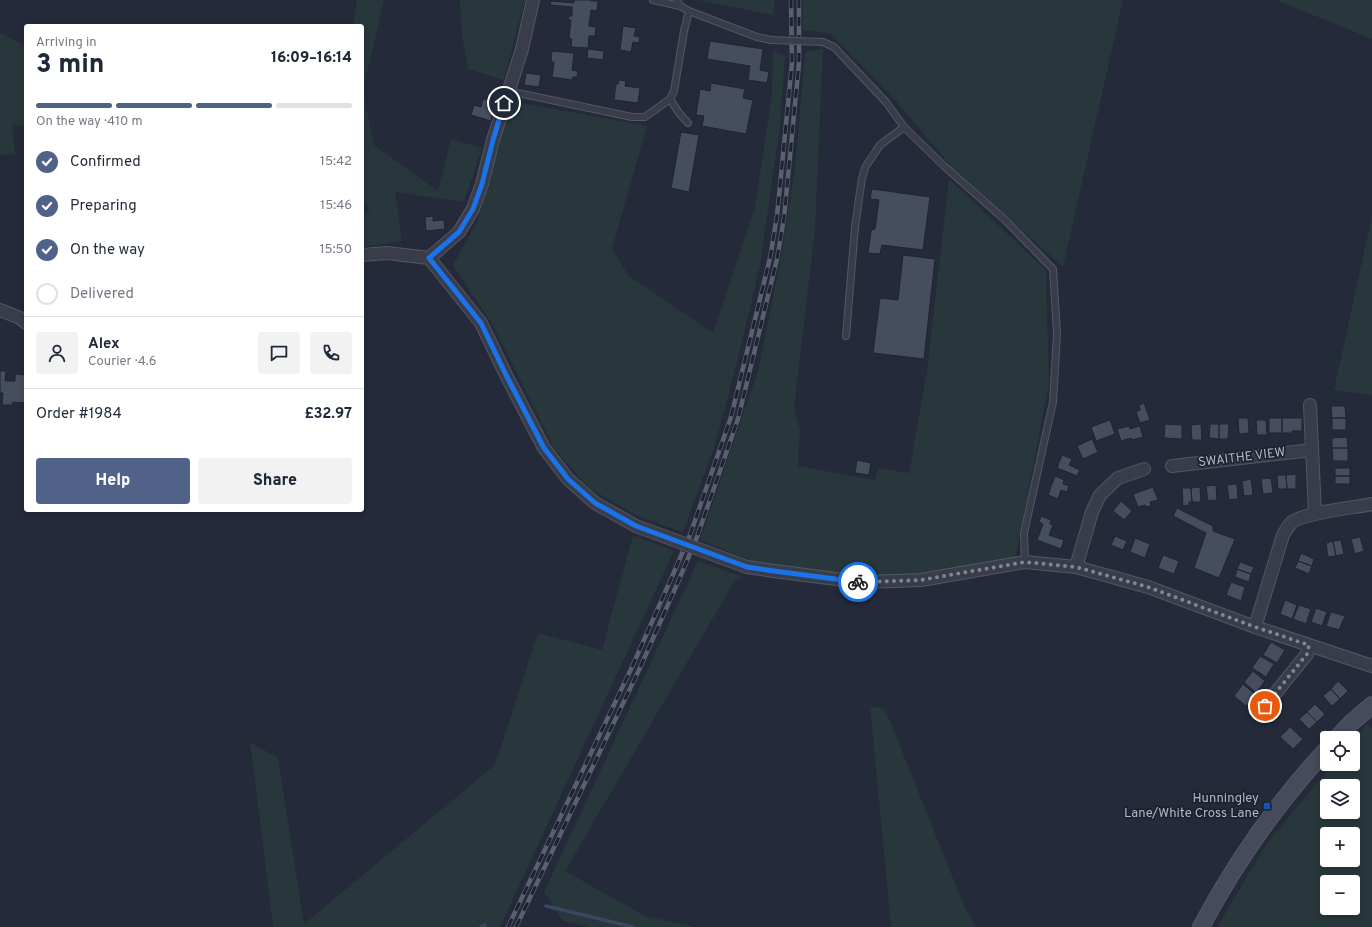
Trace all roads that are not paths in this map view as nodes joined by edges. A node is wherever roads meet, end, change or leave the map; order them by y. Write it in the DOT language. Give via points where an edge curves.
graph roads {
  1 [pos="533,0"];
  2 [pos="653,0"];
  3 [pos="678,3"];
  4 [pos="689,11"];
  5 [pos="508,91"];
  6 [pos="670,99"];
  7 [pos="688,123"];
  8 [pos="904,127"];
  9 [pos="364,255"];
  10 [pos="429,258"];
  11 [pos="0,310"];
  12 [pos="24,322"];
  13 [pos="846,336"];
  14 [pos="1310,405"];
  15 [pos="1312,450"];
  16 [pos="1172,466"];
  17 [pos="1144,469"];
  18 [pos="1372,504"];
  19 [pos="1315,514"];
  20 [pos="1025,562"];
  21 [pos="1076,567"];
  22 [pos="1255,627"];
  23 [pos="1309,645"];
  24 [pos="1372,666"];
  25 [pos="1372,705"];
  26 [pos="1265,706"];
  27 [pos="1344,731"];
  28 [pos="1320,757"];
  29 [pos="1201,927"];
  1 -- 5 [label="street" via="522,49"];
  2 -- 3 [label="lane"];
  3 -- 4 [label="lane"];
  4 -- 6 [label="lane" via="674,91"];
  4 -- 8 [label="lane, bridge" via="758,37 823,42 834,47 886,102"];
  5 -- 6 [label="lane" via="632,117 645,117"];
  5 -- 10 [label="street" via="473,209 459,232"];
  6 -- 7 [label="lane"];
  8 -- 13 [label="lane" via="880,145 866,166 862,178"];
  8 -- 20 [label="lane" via="1053,269 1058,334 1054,402 1024,533"];
  9 -- 10 [label="street" via="387,253"];
  10 -- 20 [label="street, bridge" via="481,323 544,448 568,479 595,503 636,526 747,567 859,582 921,580"];
  11 -- 12 [label="street"];
  14 -- 15 [label="street"];
  15 -- 16 [label="street, SWAITHE VIEW"];
  15 -- 19 [label="street"];
  17 -- 21 [label="street" via="1118,478 1100,495 1092,512"];
  18 -- 19 [label="street"];
  19 -- 22 [label="street" via="1292,523 1283,535"];
  20 -- 21 [label="street"];
  21 -- 22 [label="street" via="1148,587"];
  22 -- 23 [label="street"];
  23 -- 24 [label="street"];
  23 -- 26 [label="street" via="1307,654"];
  25 -- 27 [label="main road"];
  28 -- 29 [label="main road" via="1297,782 1247,848"];
}
